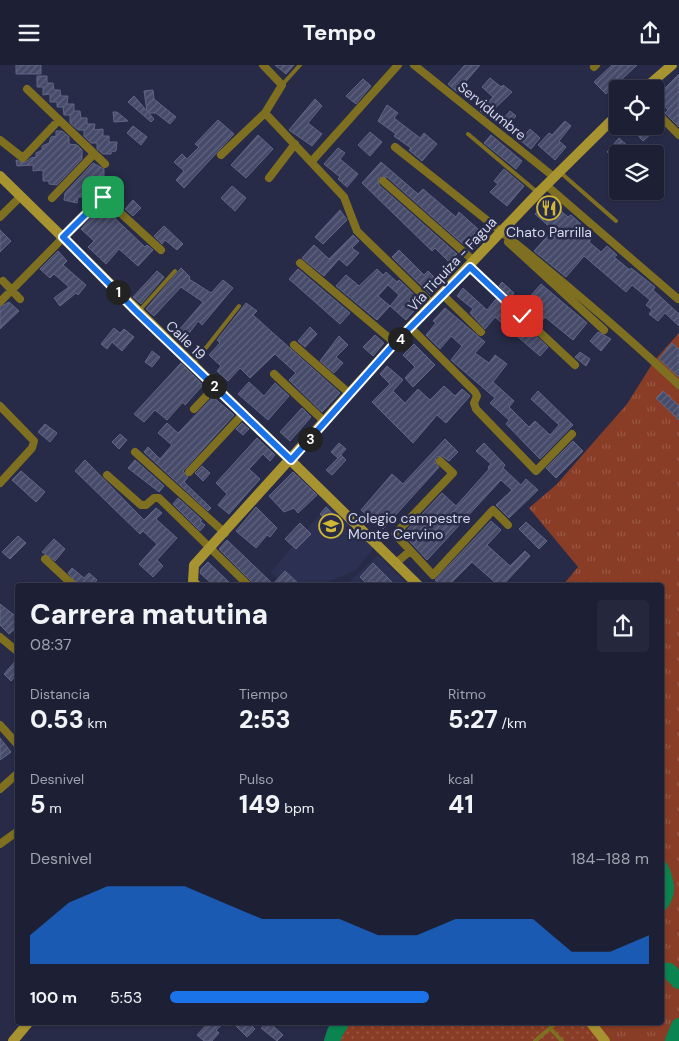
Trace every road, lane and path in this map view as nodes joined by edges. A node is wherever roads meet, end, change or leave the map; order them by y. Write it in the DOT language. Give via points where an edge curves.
graph roads {
  1 [pos="263,65"];
  2 [pos="300,65"];
  3 [pos="398,65"];
  4 [pos="414,65"];
  5 [pos="672,65"];
  6 [pos="654,80"];
  7 [pos="282,85"];
  8 [pos="27,89"];
  9 [pos="264,113"];
  10 [pos="664,120"];
  11 [pos="58,121"];
  12 [pos="609,123"];
  13 [pos="468,134"];
  14 [pos="679,135"];
  15 [pos="0,140"];
  16 [pos="295,144"];
  17 [pos="395,147"];
  18 [pos="94,154"];
  19 [pos="221,155"];
  20 [pos="312,161"];
  21 [pos="105,164"];
  22 [pos="557,174"];
  23 [pos="0,175"];
  24 [pos="269,178"];
  25 [pos="383,181"];
  26 [pos="546,185"];
  27 [pos="538,193"];
  28 [pos="21,196"];
  29 [pos="52,198"];
  30 [pos="0,217"];
  31 [pos="616,221"];
  32 [pos="500,233"];
  33 [pos="63,237"];
  34 [pos="161,250"];
  35 [pos="300,263"];
  36 [pos="472,264"];
  37 [pos="174,271"];
  38 [pos="3,281"];
  39 [pos="12,289"];
  40 [pos="443,295"];
  41 [pos="20,299"];
  42 [pos="678,299"];
  43 [pos="0,301"];
  44 [pos="434,305"];
  45 [pos="239,306"];
  46 [pos="137,312"];
  47 [pos="411,328"];
  48 [pos="604,330"];
  49 [pos="481,332"];
  50 [pos="395,343"];
  51 [pos="294,345"];
  52 [pos="192,365"];
  53 [pos="575,365"];
  54 [pos="274,374"];
  55 [pos="679,385"];
  56 [pos="215,387"];
  57 [pos="350,394"];
  58 [pos="0,406"];
  59 [pos="194,409"];
  60 [pos="243,414"];
  61 [pos="325,422"];
  62 [pos="572,434"];
  63 [pos="135,452"];
  64 [pos="291,460"];
  65 [pos="440,461"];
  66 [pos="189,472"];
  67 [pos="107,475"];
  68 [pos="0,483"];
  69 [pos="508,525"];
  70 [pos="225,533"];
  71 [pos="210,549"];
  72 [pos="410,551"];
  73 [pos="45,559"];
  74 [pos="396,563"];
  75 [pos="71,583"];
  76 [pos="194,583"];
  77 [pos="246,583"];
  78 [pos="416,583"];
  79 [pos="0,637"];
  80 [pos="15,650"];
  81 [pos="0,725"];
  82 [pos="15,742"];
  83 [pos="15,776"];
  84 [pos="0,789"];
  85 [pos="15,833"];
  86 [pos="0,844"];
  87 [pos="26,1025"];
  88 [pos="554,1025"];
  89 [pos="593,1025"];
  90 [pos="550,1028"];
  91 [pos="12,1041"];
  92 [pos="535,1041"];
  93 [pos="562,1041"];
  94 [pos="605,1041"];
  1 -- 7 [label="street"];
  2 -- 7 [label="lane"];
  3 -- 20 [label="street"];
  4 -- 22 [label="street, Servidumbre"];
  5 -- 6 [label="street"];
  7 -- 9 [label="street"];
  8 -- 11 [label="street"];
  9 -- 16 [label="street"];
  9 -- 19 [label="street"];
  10 -- 14 [label="street"];
  11 -- 15 [label="street" via="23,158"];
  11 -- 18 [label="street"];
  12 -- 22 [label="street, Vía Tiquiza - Fagua"];
  13 -- 27 [label="lane"];
  16 -- 20 [label="street"];
  16 -- 24 [label="street"];
  17 -- 32 [label="street"];
  18 -- 21 [label="street"];
  18 -- 29 [label="street"];
  20 -- 44 [label="street" via="344,197 358,231"];
  22 -- 26 [label="street, Vía Tiquiza - Fagua"];
  22 -- 31 [label="lane"];
  23 -- 28 [label="street, Calle 19"];
  25 -- 36 [label="street"];
  26 -- 27 [label="street, Vía Tiquiza - Fagua"];
  26 -- 42 [label="street"];
  27 -- 32 [label="street, Vía Tiquiza - Fagua"];
  28 -- 30 [label="street"];
  28 -- 33 [label="street, Calle 19"];
  32 -- 36 [label="street, Vía Tiquiza - Fagua"];
  32 -- 48 [label="street"];
  32 -- 55 [label="street" via="621,330"];
  33 -- 34 [label="street" via="103,197"];
  33 -- 39 [label="street"];
  33 -- 46 [label="street, Calle 19"];
  35 -- 50 [label="street"];
  36 -- 40 [label="street, Vía Tiquiza - Fagua"];
  36 -- 53 [label="street"];
  37 -- 46 [label="lane"];
  38 -- 39 [label="street"];
  39 -- 41 [label="street"];
  39 -- 43 [label="street"];
  40 -- 44 [label="street, Vía Tiquiza - Fagua"];
  40 -- 49 [label="street"];
  44 -- 47 [label="street, Vía Tiquiza - Fagua"];
  45 -- 52 [label="lane"];
  46 -- 52 [label="street, Calle 19"];
  47 -- 50 [label="street, Vía Tiquiza - Fagua"];
  47 -- 62 [label="street" via="475,392 476,409 536,471"];
  50 -- 57 [label="street, Vía Tiquiza - Fagua"];
  51 -- 57 [label="street"];
  52 -- 56 [label="street, Calle 19"];
  54 -- 61 [label="street"];
  56 -- 59 [label="street"];
  56 -- 60 [label="street, Calle 19"];
  57 -- 61 [label="street, Vía Tiquiza - Fagua"];
  58 -- 68 [label="street" via="34,441 32,448"];
  60 -- 64 [label="street, Calle 19"];
  60 -- 66 [label="street"];
  61 -- 64 [label="street, Vía Tiquiza - Fagua"];
  63 -- 70 [label="street"];
  64 -- 70 [label="street, Vía Tiquiza - Fagua"];
  64 -- 74 [label="street, Calle 19"];
  65 -- 72 [label="street" via="453,473 395,534"];
  67 -- 71 [label="street" via="141,505 159,498"];
  69 -- 72 [label="street" via="493,510 433,575"];
  70 -- 71 [label="street, Vía Tiquiza - Fagua"];
  71 -- 76 [label="street, Vía Tiquiza - Fagua" via="194,565"];
  71 -- 77 [label="street"];
  72 -- 74 [label="street"];
  73 -- 75 [label="street"];
  74 -- 78 [label="street, Calle 19"];
  79 -- 80 [label="street"];
  81 -- 82 [label="street"];
  83 -- 84 [label="street"];
  85 -- 86 [label="street"];
  87 -- 91 [label="street"];
  88 -- 90 [label="lane"];
  89 -- 94 [label="street"];
  90 -- 92 [label="lane"];
  90 -- 93 [label="lane"];
}
